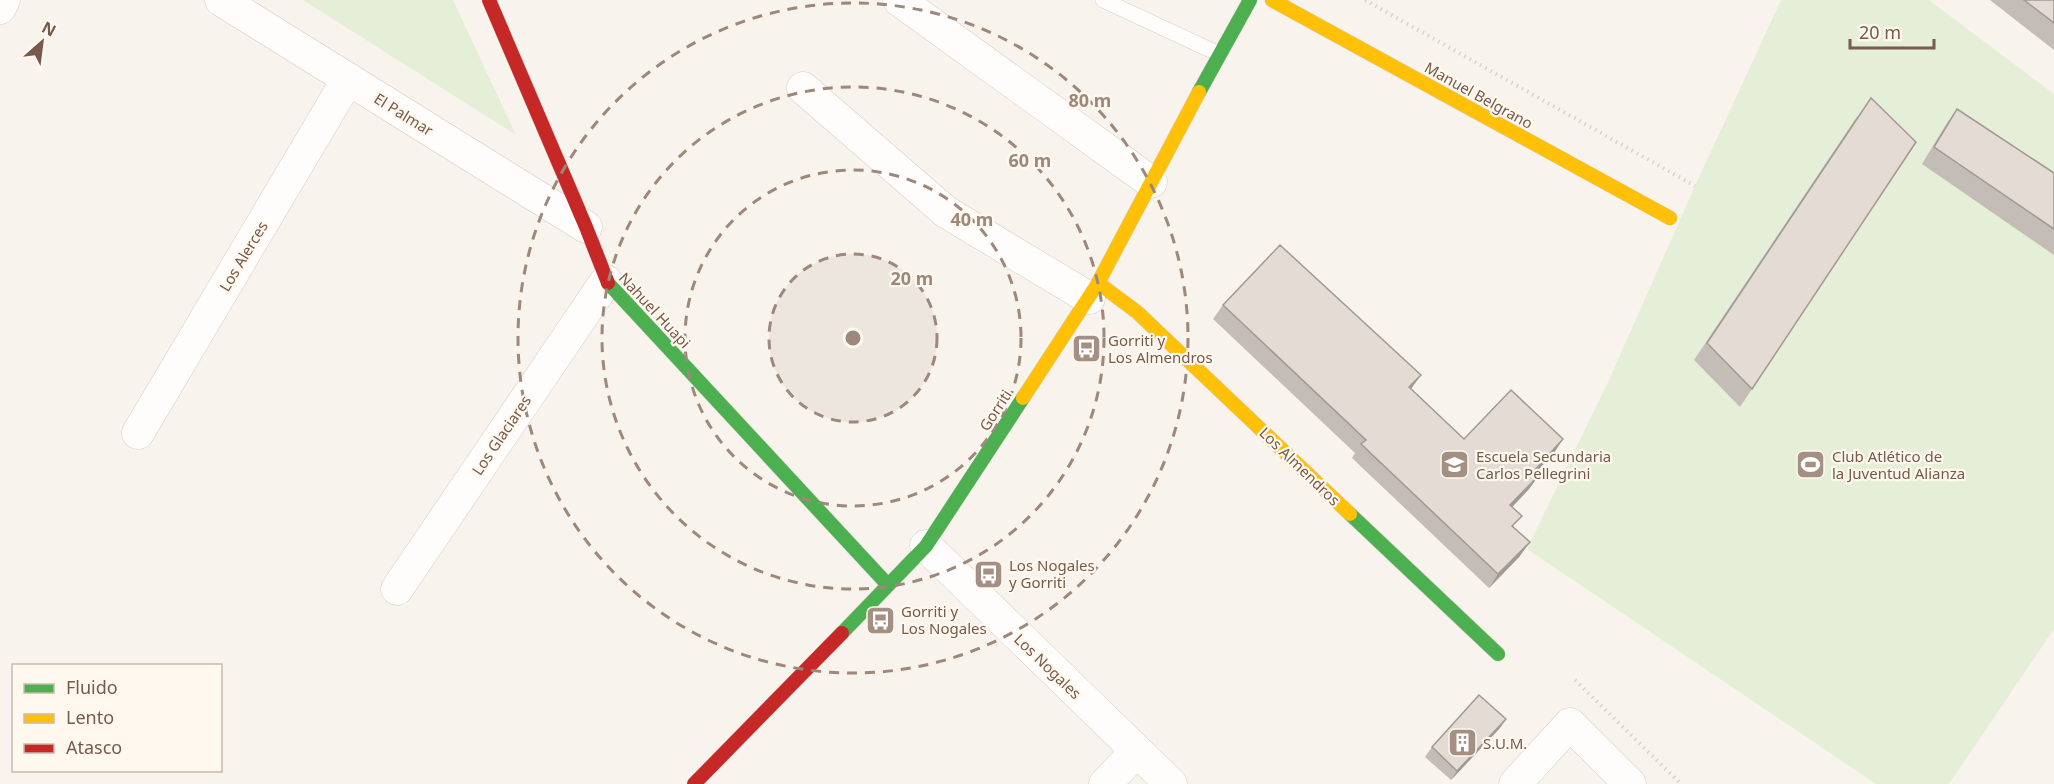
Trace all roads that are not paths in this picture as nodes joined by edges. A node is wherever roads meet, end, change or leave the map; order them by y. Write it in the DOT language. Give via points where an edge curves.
graph roads {
  1 [pos="4,0"];
  2 [pos="221,0"];
  3 [pos="489,0"];
  4 [pos="899,0"];
  5 [pos="1103,0"];
  6 [pos="1250,0"];
  7 [pos="1272,0"];
  8 [pos="0,8"];
  9 [pos="1219,54"];
  10 [pos="348,79"];
  11 [pos="803,88"];
  12 [pos="1151,182"];
  13 [pos="1670,218"];
  14 [pos="586,227"];
  15 [pos="606,281"];
  16 [pos="1094,290"];
  17 [pos="138,434"];
  18 [pos="926,546"];
  19 [pos="887,584"];
  20 [pos="396,589"];
  21 [pos="1498,654"];
  22 [pos="1136,752"];
  23 [pos="694,784"];
  24 [pos="1104,784"];
  25 [pos="1171,784"];
  26 [pos="1515,784"];
  27 [pos="1630,784"];
  1 -- 8 [label="street"];
  2 -- 10 [label="street, El Palmar"];
  3 -- 14 [label="street, Nahuel Huapi"];
  4 -- 12 [label="street"];
  5 -- 9 [label="lane"];
  6 -- 9 [label="street, Gorriti"];
  7 -- 13 [label="street, Manuel Belgrano"];
  9 -- 12 [label="street, Gorriti"];
  10 -- 14 [label="street, El Palmar"];
  10 -- 17 [label="street, Los Alerces"];
  11 -- 16 [label="street" via="946,212"];
  12 -- 16 [label="street, Gorriti"];
  14 -- 15 [label="street, Nahuel Huapi"];
  15 -- 19 [label="street, Nahuel Huapi"];
  15 -- 20 [label="street, Los Glaciares"];
  16 -- 18 [label="street, Gorriti"];
  16 -- 21 [label="street, Los Almendros" via="1137,312"];
  18 -- 19 [label="street, Gorriti"];
  18 -- 22 [label="street, Los Nogales"];
  19 -- 23 [label="street, Gorriti"];
  22 -- 24 [label="street"];
  22 -- 25 [label="street, Los Nogales"];
  26 -- 27 [label="street" via="1570,724"];
}
